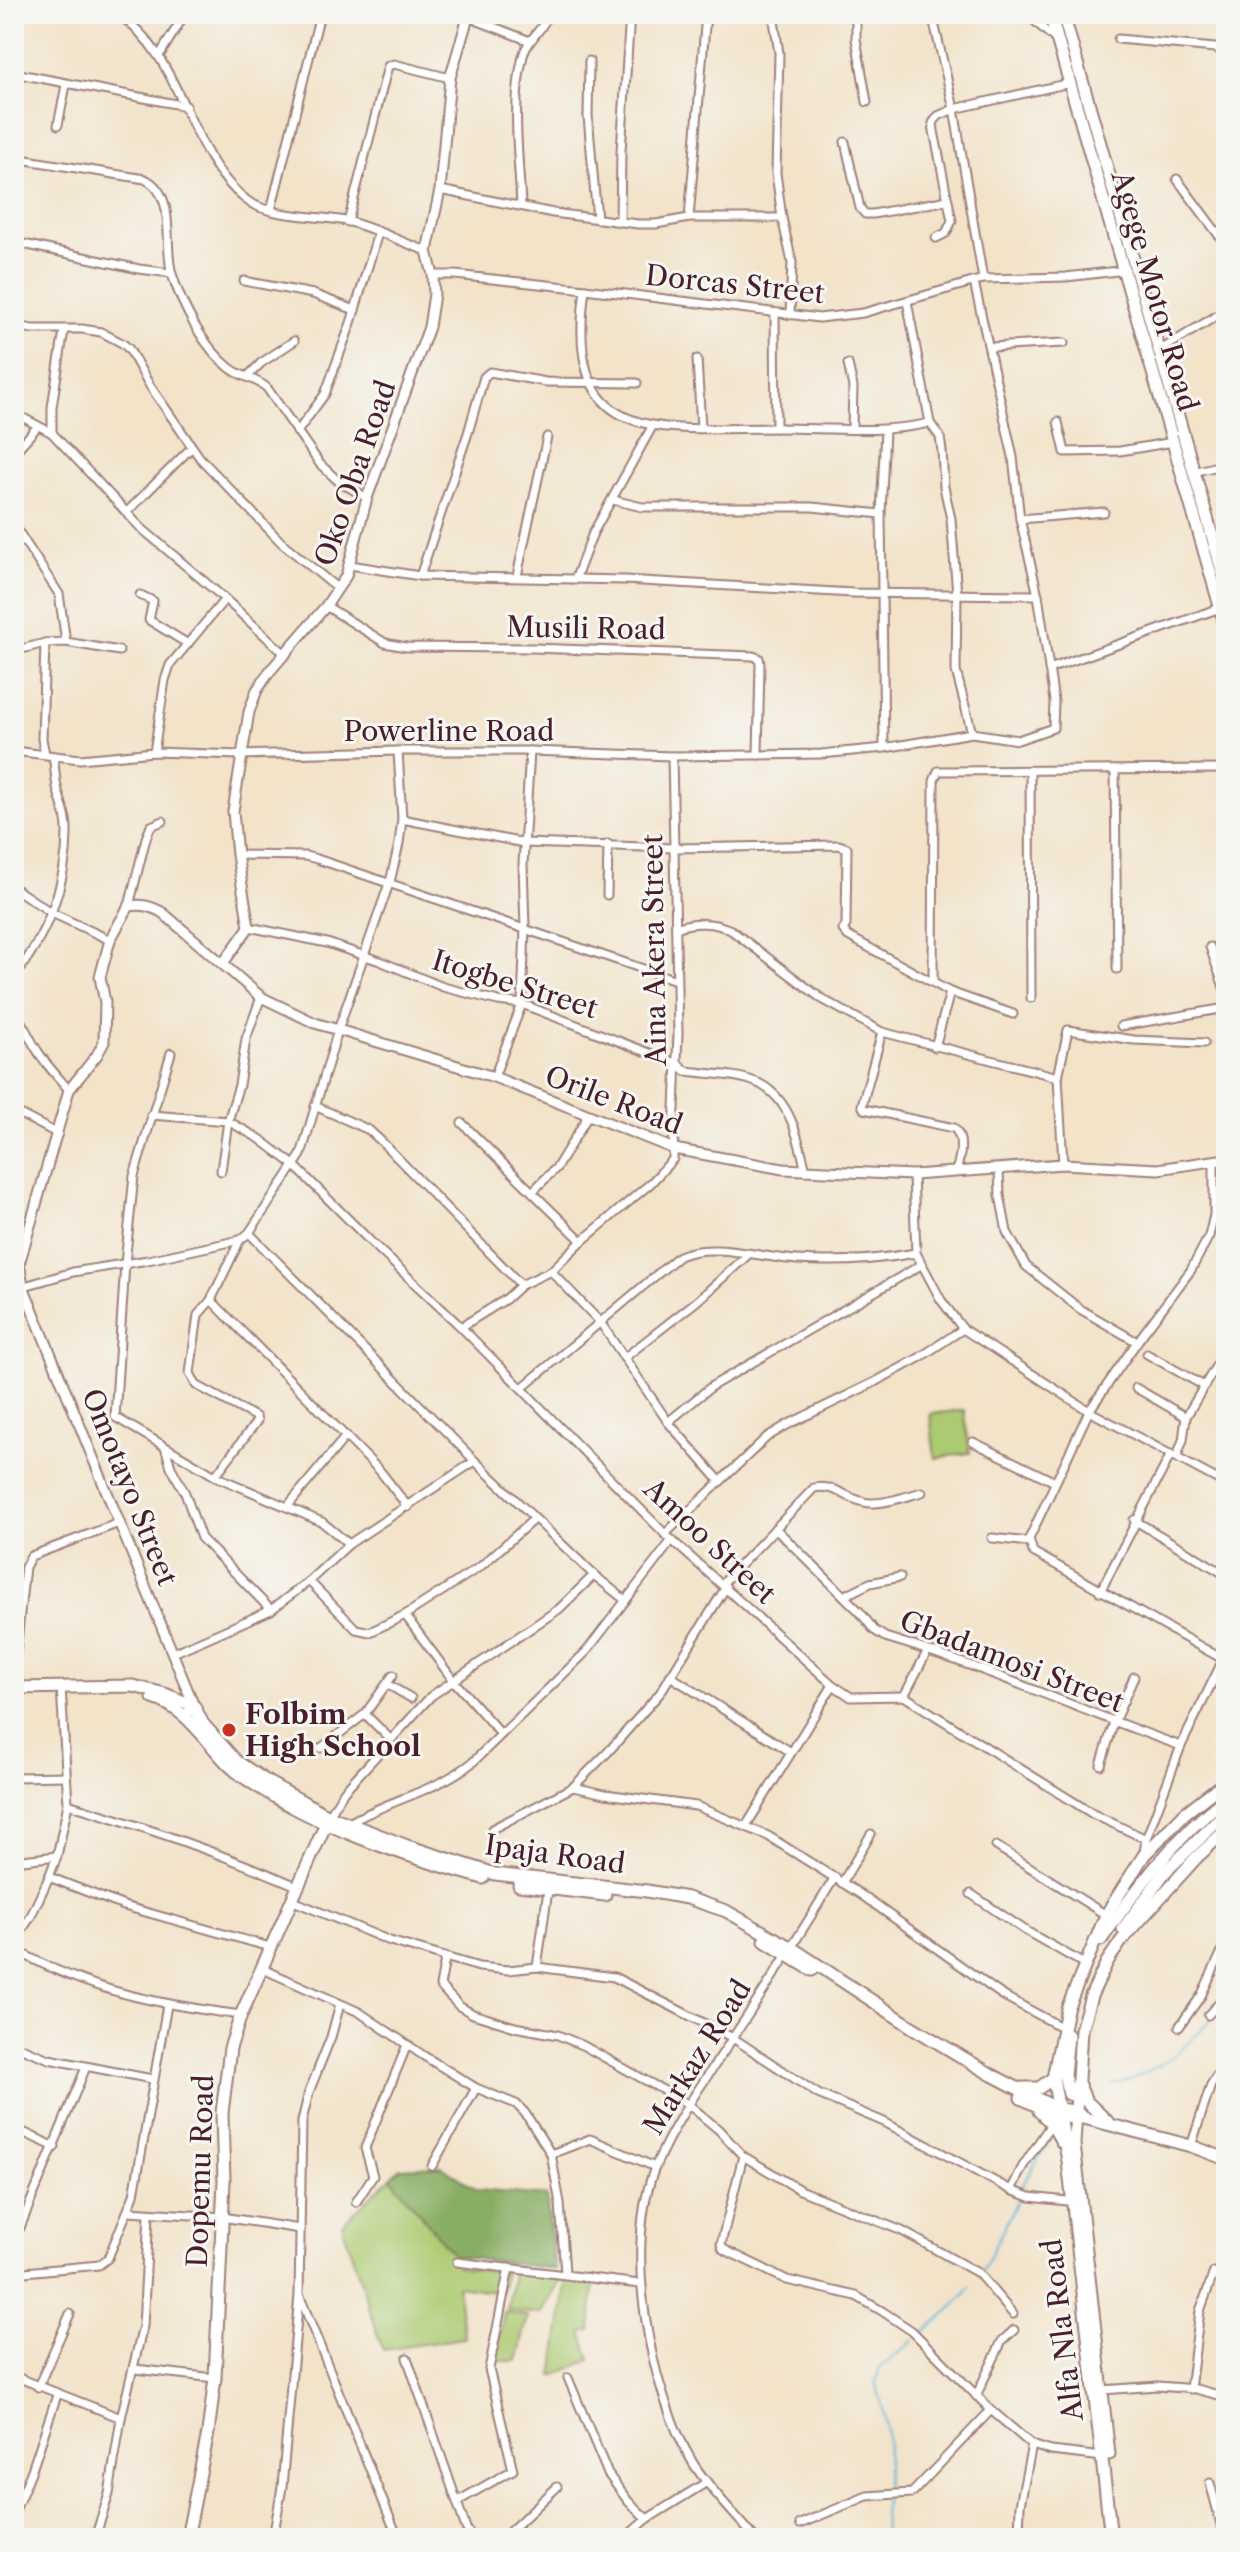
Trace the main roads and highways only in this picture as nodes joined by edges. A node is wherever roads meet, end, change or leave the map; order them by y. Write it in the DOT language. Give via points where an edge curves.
graph roads {
  1 [pos="1050,14"];
  2 [pos="1063,14"];
  3 [pos="1065,43"];
  4 [pos="1130,269"];
  5 [pos="1200,516"];
  6 [pos="1222,583"];
  7 [pos="1226,627"];
  8 [pos="14,1688"];
  9 [pos="61,1689"];
  10 [pos="14,1695"];
  11 [pos="1226,1781"];
  12 [pos="1226,1798"];
  13 [pos="1226,1813"];
  14 [pos="328,1820"];
  15 [pos="347,1827"];
  16 [pos="1224,1834"];
  17 [pos="686,1901"];
  18 [pos="790,1952"];
  19 [pos="1088,1959"];
  20 [pos="1107,1962"];
  21 [pos="1076,2074"];
  22 [pos="1053,2078"];
  23 [pos="1009,2084"];
  24 [pos="1075,2096"];
  25 [pos="1057,2116"];
  26 [pos="1078,2116"];
  27 [pos="1099,2122"];
  28 [pos="1117,2127"];
  29 [pos="1074,2144"];
  30 [pos="1226,2159"];
  31 [pos="1075,2202"];
  32 [pos="1106,2457"];
  33 [pos="187,2538"];
  34 [pos="1111,2538"];
  35 [pos="1117,2538"];
  1 -- 3 [label="main road, Agege Motor Road"];
  2 -- 3 [label="main road, Agege Motor Road"];
  3 -- 4 [label="main road, Agege Motor Road"];
  3 -- 4 [label="main road, Agege Motor Road" via="1072,83"];
  4 -- 5 [label="main road, Agege Motor Road" via="1173,442"];
  4 -- 5 [label="main road, Agege Motor Road" via="1159,351"];
  5 -- 6 [label="main road, Agege Motor Road"];
  6 -- 7 [label="main road, Agege Motor Road" via="1220,608"];
  8 -- 9 [label="main road"];
  9 -- 10 [label="main road"];
  9 -- 14 [label="main road, Ipaja Road" via="142,1688 190,1710 236,1761"];
  11 -- 19 [label="main road" via="1144,1855 1106,1915"];
  12 -- 19 [label="main road" via="1150,1873"];
  13 -- 20 [label="main road" via="1147,1894"];
  14 -- 15 [label="main road, Ipaja Road"];
  14 -- 33 [label="main road, Dopemu Road" via="241,2015 224,2082 215,2378"];
  15 -- 17 [label="main road, Ipaja Road" via="495,1874 647,1891"];
  15 -- 17 [label="main road, Ipaja Road" via="436,1865 494,1881"];
  16 -- 20 [label="main road" via="1134,1925"];
  17 -- 18 [label="main road, Ipaja Road" via="726,1911"];
  18 -- 23 [label="main road, Ipaja Road"];
  18 -- 25 [label="main road, Ipaja Road" via="917,2037"];
  19 -- 22 [label="main road" via="1073,1990"];
  19 -- 24 [label="main road" via="1064,2075 1066,2090"];
  20 -- 21 [label="main road" via="1085,2013"];
  21 -- 24 [label="main road"];
  21 -- 28 [label="main road" via="1086,2101"];
  22 -- 23 [label="main road" via="1033,2090"];
  22 -- 25 [label="main road, Alfa Nla Road"];
  23 -- 25 [label="main road, Ipaja Road"];
  24 -- 26 [label="main road, Alfa Nla Road"];
  25 -- 26 [label="main road, Ipaja Road"];
  25 -- 31 [label="main road, Alfa Nla Road"];
  26 -- 27 [label="main road, Ipaja Road"];
  26 -- 29 [label="main road, Alfa Nla Road"];
  27 -- 28 [label="main road, Ipaja Road"];
  27 -- 29 [label="main road"];
  28 -- 30 [label="main road, Ipaja Road"];
  29 -- 31 [label="main road, Alfa Nla Road"];
  31 -- 32 [label="main road, Alfa Nla Road"];
  31 -- 32 [label="main road, Alfa Nla Road" via="1102,2390"];
  32 -- 34 [label="main road, Alfa Nla Road"];
  32 -- 35 [label="main road, Alfa Nla Road"];
}
